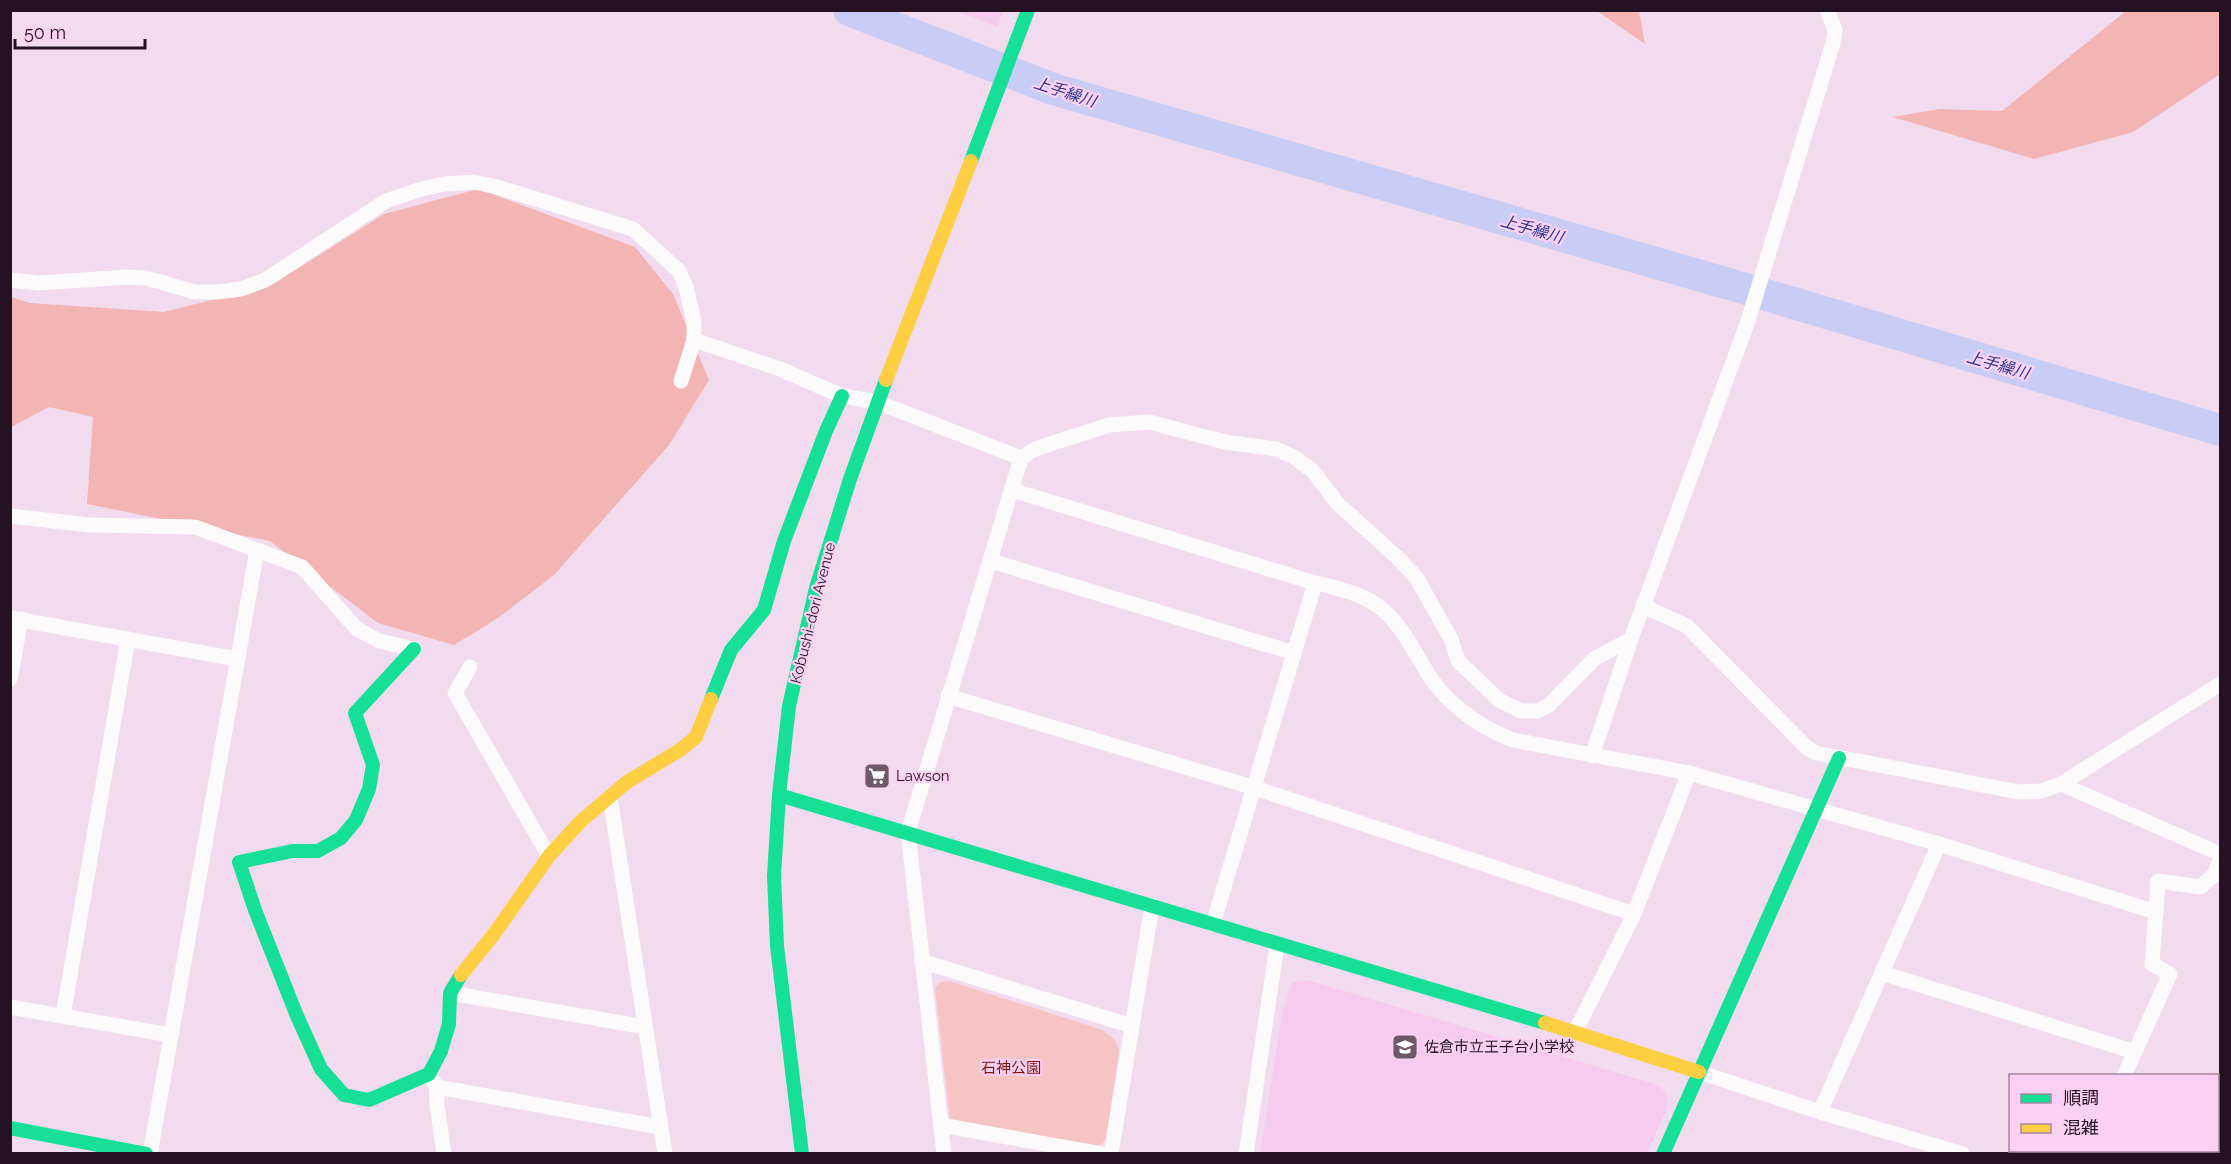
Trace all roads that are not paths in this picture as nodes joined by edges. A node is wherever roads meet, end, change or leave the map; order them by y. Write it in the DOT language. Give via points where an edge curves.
graph roads {
  1 [pos="1028,10"];
  2 [pos="1827,10"];
  3 [pos="10,280"];
  4 [pos="694,340"];
  5 [pos="681,381"];
  6 [pos="842,396"];
  7 [pos="877,402"];
  8 [pos="1021,458"];
  9 [pos="1012,490"];
  10 [pos="10,516"];
  11 [pos="257,550"];
  12 [pos="991,561"];
  13 [pos="1315,583"];
  14 [pos="1643,606"];
  15 [pos="16,619"];
  16 [pos="128,639"];
  17 [pos="1631,639"];
  18 [pos="414,649"];
  19 [pos="1294,653"];
  20 [pos="237,659"];
  21 [pos="470,667"];
  22 [pos="10,679"];
  23 [pos="2220,684"];
  24 [pos="948,696"];
  25 [pos="1592,756"];
  26 [pos="1839,758"];
  27 [pos="1689,772"];
  28 [pos="2061,784"];
  29 [pos="1252,787"];
  30 [pos="779,795"];
  31 [pos="610,797"];
  32 [pos="1817,809"];
  33 [pos="908,832"];
  34 [pos="1939,844"];
  35 [pos="2220,854"];
  36 [pos="549,856"];
  37 [pos="2220,860"];
  38 [pos="1152,906"];
  39 [pos="2156,912"];
  40 [pos="1634,914"];
  41 [pos="1213,924"];
  42 [pos="1277,945"];
  43 [pos="921,961"];
  44 [pos="1882,973"];
  45 [pos="450,993"];
  46 [pos="10,1007"];
  47 [pos="63,1016"];
  48 [pos="1132,1026"];
  49 [pos="645,1028"];
  50 [pos="1575,1032"];
  51 [pos="171,1035"];
  52 [pos="2134,1052"];
  53 [pos="1699,1072"];
  54 [pos="429,1074"];
  55 [pos="2125,1074"];
  56 [pos="437,1087"];
  57 [pos="1820,1112"];
  58 [pos="941,1125"];
  59 [pos="660,1127"];
  60 [pos="10,1128"];
  61 [pos="1936,1150"];
  62 [pos="148,1154"];
  63 [pos="444,1154"];
  64 [pos="665,1154"];
  65 [pos="801,1154"];
  66 [pos="944,1154"];
  67 [pos="1102,1154"];
  68 [pos="1111,1154"];
  69 [pos="1245,1154"];
  70 [pos="1663,1154"];
  71 [pos="1963,1154"];
  1 -- 7 [label="street, Kobushi-dori Avenue"];
  2 -- 14 [label="street" via="1835,30 1833,43 1751,311"];
  3 -- 4 [label="street" via="39,283 127,277 146,278 195,292 241,289 265,280 386,201 444,184 474,182 633,229 679,271 694,321"];
  4 -- 5 [label="street"];
  4 -- 6 [label="street" via="780,369"];
  6 -- 7 [label="street"];
  6 -- 31 [label="street" via="784,541 764,610 731,650 696,737"];
  7 -- 8 [label="street"];
  7 -- 30 [label="street, Kobushi-dori Avenue" via="816,588 789,706"];
  8 -- 9 [label="street"];
  8 -- 17 [label="street" via="1035,449 1099,428 1149,422 1225,442 1276,449 1294,457 1313,471 1337,503 1416,577 1451,639 1458,661 1499,700 1521,711 1538,711 1549,705 1594,659"];
  9 -- 12 [label="street"];
  9 -- 13 [label="street"];
  10 -- 11 [label="street" via="90,525 195,527"];
  11 -- 18 [label="street" via="302,567 357,629 379,641"];
  11 -- 20 [label="street"];
  12 -- 19 [label="street"];
  12 -- 24 [label="street"];
  13 -- 19 [label="street"];
  13 -- 25 [label="street" via="1352,592 1375,604 1404,634 1432,680 1457,707 1493,733"];
  14 -- 17 [label="street"];
  14 -- 26 [label="street" via="1687,626 1807,748"];
  15 -- 16 [label="street"];
  15 -- 22 [label="street"];
  16 -- 20 [label="street"];
  16 -- 47 [label="street"];
  17 -- 25 [label="street"];
  18 -- 54 [label="street" via="355,712 373,765 369,789 356,820 341,838 318,850 239,862 297,1016 321,1069 344,1095 369,1100"];
  19 -- 29 [label="street"];
  20 -- 51 [label="street"];
  21 -- 36 [label="street" via="455,693"];
  23 -- 28 [label="street"];
  24 -- 29 [label="street"];
  24 -- 33 [label="street"];
  25 -- 27 [label="street"];
  26 -- 28 [label="street" via="2019,792 2042,791"];
  26 -- 32 [label="street"];
  27 -- 32 [label="street"];
  27 -- 40 [label="street"];
  28 -- 35 [label="street"];
  29 -- 40 [label="street"];
  29 -- 41 [label="street"];
  30 -- 33 [label="street"];
  30 -- 65 [label="street, Kobushi-dori Avenue" via="774,876 777,946"];
  31 -- 36 [label="street"];
  31 -- 49 [label="street"];
  32 -- 34 [label="street"];
  32 -- 53 [label="street"];
  33 -- 38 [label="street"];
  33 -- 43 [label="street"];
  34 -- 39 [label="street"];
  34 -- 44 [label="street"];
  36 -- 45 [label="street"];
  37 -- 39 [label="street" via="2214,875 2200,887 2158,881"];
  38 -- 41 [label="street"];
  38 -- 48 [label="street"];
  39 -- 52 [label="street" via="2152,964 2170,974"];
  40 -- 50 [label="street"];
  41 -- 42 [label="street"];
  42 -- 50 [label="street"];
  42 -- 69 [label="street"];
  43 -- 48 [label="street"];
  43 -- 58 [label="street"];
  44 -- 52 [label="street"];
  44 -- 57 [label="street"];
  45 -- 49 [label="street"];
  45 -- 54 [label="street" via="449,1024"];
  46 -- 47 [label="street"];
  47 -- 51 [label="street"];
  48 -- 68 [label="street"];
  49 -- 59 [label="street"];
  50 -- 53 [label="street"];
  51 -- 62 [label="street"];
  52 -- 55 [label="street"];
  53 -- 57 [label="street"];
  53 -- 70 [label="street"];
  54 -- 56 [label="street"];
  56 -- 59 [label="street"];
  56 -- 63 [label="street"];
  57 -- 61 [label="street"];
  58 -- 66 [label="street"];
  58 -- 67 [label="street"];
  59 -- 64 [label="street"];
  60 -- 62 [label="street"];
  61 -- 71 [label="street"];
}
